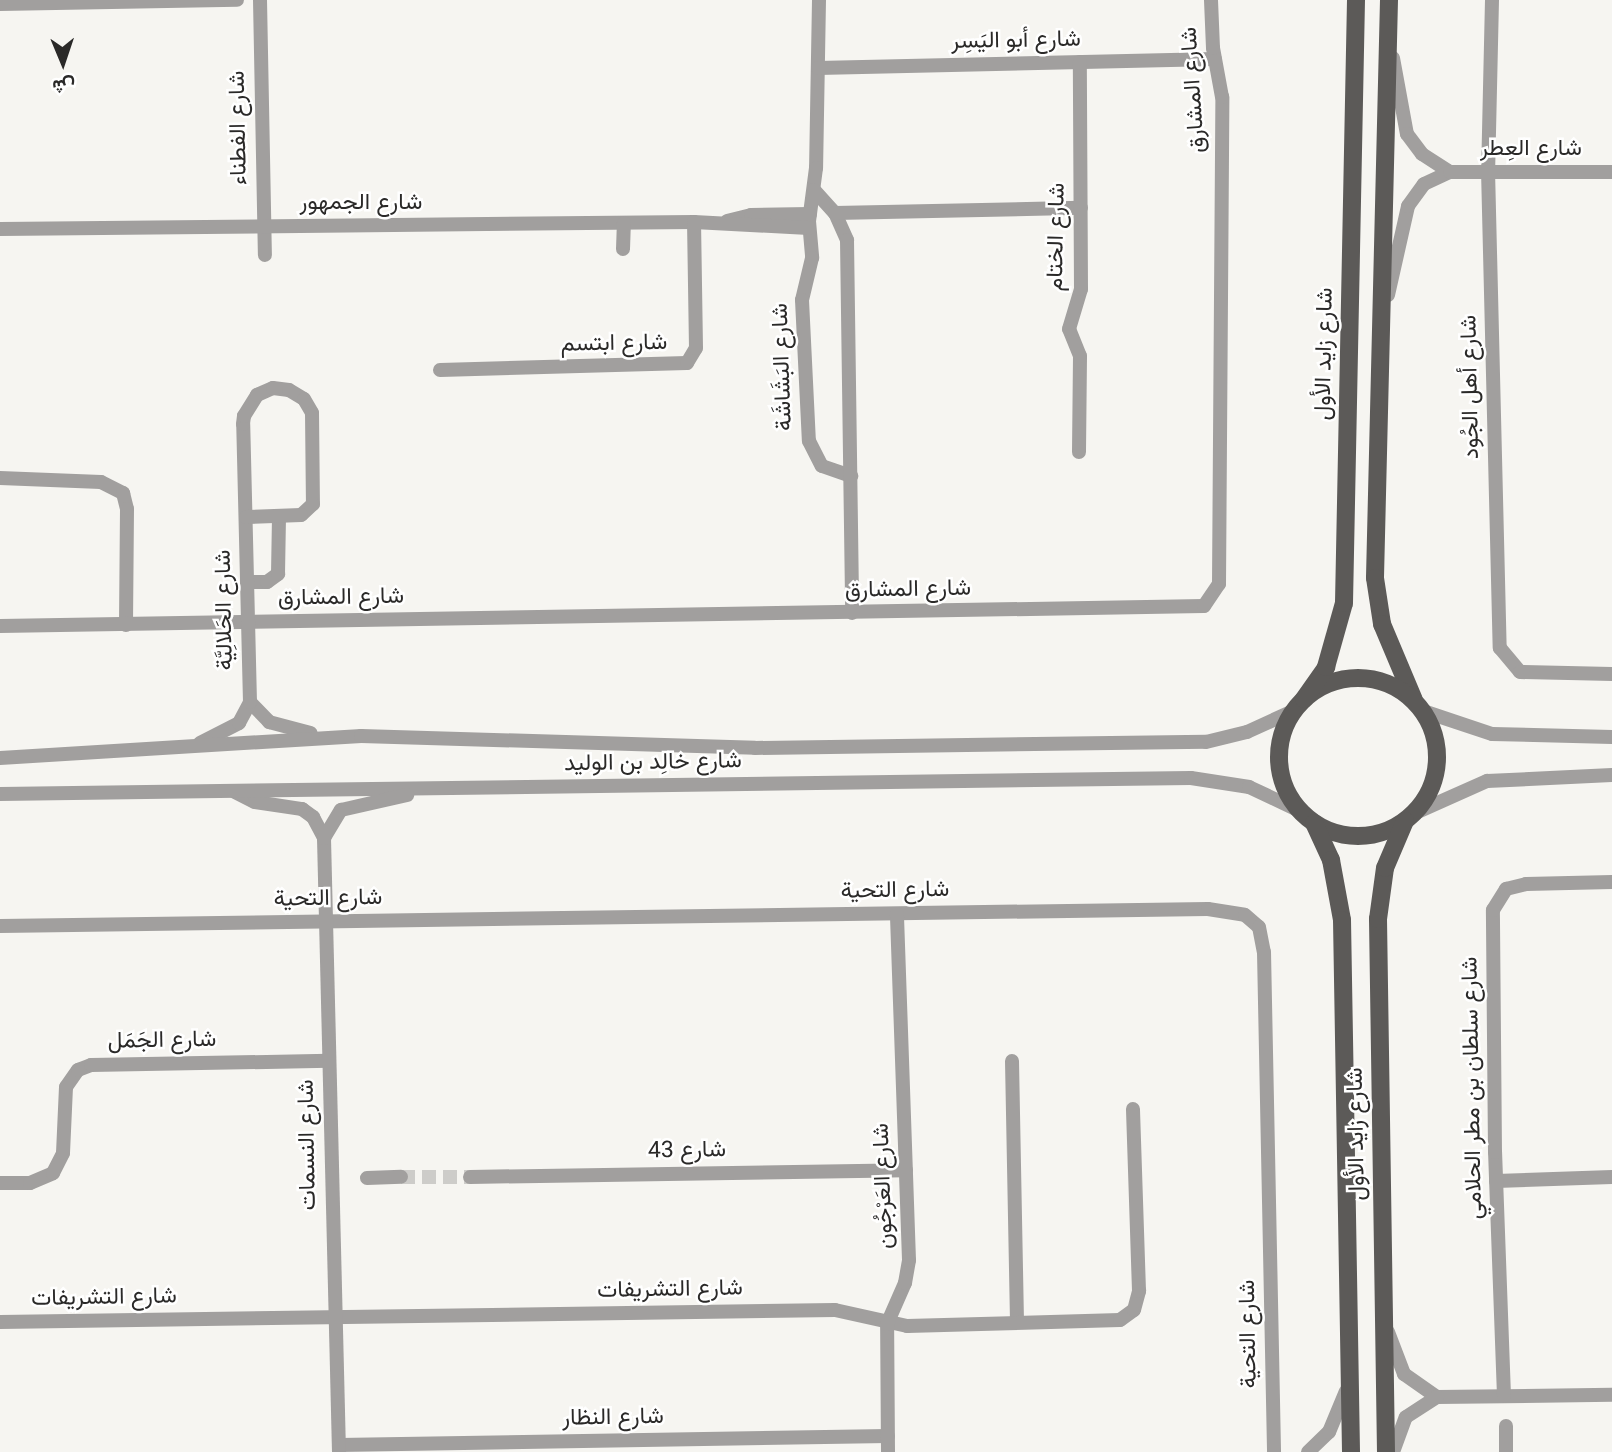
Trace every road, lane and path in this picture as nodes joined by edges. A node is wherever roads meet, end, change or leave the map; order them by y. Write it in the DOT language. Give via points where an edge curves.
graph roads {
  1 [pos="237,0"];
  2 [pos="260,0"];
  3 [pos="819,0"];
  4 [pos="1211,0"];
  5 [pos="1356,0"];
  6 [pos="1389,0"];
  7 [pos="1492,0"];
  8 [pos="0,4"];
  9 [pos="1389,29"];
  10 [pos="1215,59"];
  11 [pos="1080,62"];
  12 [pos="818,68"];
  13 [pos="1488,170"];
  14 [pos="1450,172"];
  15 [pos="1612,172"];
  16 [pos="814,190"];
  17 [pos="1081,208"];
  18 [pos="835,213"];
  19 [pos="809,221"];
  20 [pos="694,222"];
  21 [pos="624,223"];
  22 [pos="264,226"];
  23 [pos="0,229"];
  24 [pos="623,249"];
  25 [pos="265,256"];
  26 [pos="1385,308"];
  27 [pos="440,370"];
  28 [pos="1079,452"];
  29 [pos="852,476"];
  30 [pos="0,478"];
  31 [pos="246,517"];
  32 [pos="279,517"];
  33 [pos="247,582"];
  34 [pos="852,613"];
  35 [pos="248,622"];
  36 [pos="126,625"];
  37 [pos="0,626"];
  38 [pos="1612,674"];
  39 [pos="250,702"];
  40 [pos="1299,705"];
  41 [pos="1418,705"];
  42 [pos="331,737"];
  43 [pos="1612,737"];
  44 [pos="188,748"];
  45 [pos="0,758"];
  46 [pos="1612,775"];
  47 [pos="420,789"];
  48 [pos="232,790"];
  49 [pos="0,794"];
  50 [pos="1307,817"];
  51 [pos="1410,817"];
  52 [pos="324,838"];
  53 [pos="1612,882"];
  54 [pos="897,914"];
  55 [pos="326,922"];
  56 [pos="0,926"];
  57 [pos="329,1061"];
  58 [pos="1012,1061"];
  59 [pos="1133,1109"];
  60 [pos="906,1170"];
  61 [pos="401,1177"];
  62 [pos="470,1177"];
  63 [pos="1612,1177"];
  64 [pos="367,1178"];
  65 [pos="1496,1181"];
  66 [pos="0,1183"];
  67 [pos="1384,1316"];
  68 [pos="335,1317"];
  69 [pos="0,1322"];
  70 [pos="1017,1322"];
  71 [pos="887,1324"];
  72 [pos="1350,1379"];
  73 [pos="1612,1395"];
  74 [pos="1504,1396"];
  75 [pos="1437,1397"];
  76 [pos="1506,1426"];
  77 [pos="888,1436"];
  78 [pos="339,1449"];
  79 [pos="888,1452"];
  80 [pos="1274,1452"];
  81 [pos="1308,1452"];
  82 [pos="1351,1452"];
  83 [pos="1386,1452"];
  84 [pos="1393,1452"];
  85 [pos="1506,1452"];
  1 -- 8 [label="street"];
  2 -- 22 [label="street, شارع الفطناء"];
  3 -- 12 [label="street, شارع البَشَاشَة"];
  4 -- 10 [label="street, شارع المشارق"];
  5 -- 40 [label="main road, شارع زايد الأول" via="1344,603 1330,657"];
  6 -- 9 [label="main road"];
  7 -- 13 [label="street, شارع أهل الجُود"];
  9 -- 14 [label="street, شارع العِطر" via="1407,134 1422,154"];
  9 -- 26 [label="main road"];
  10 -- 11 [label="street, شارع أبو اليَسِر"];
  10 -- 34 [label="street, شارع المشارق" via="1222,97 1216,593 1204,606 1194,608"];
  11 -- 12 [label="street, شارع أبو اليَسِر"];
  11 -- 17 [label="street, شارع الختام"];
  12 -- 16 [label="street, شارع البَشَاشَة"];
  13 -- 14 [label="street, شارع العِطر"];
  13 -- 15 [label="street, شارع العِطر"];
  13 -- 38 [label="street, شارع أهل الجُود" via="1500,648 1511,666 1531,674"];
  14 -- 26 [label="street, شارع العِطر" via="1424,184 1408,205"];
  16 -- 18 [label="street"];
  16 -- 19 [label="street, شارع البَشَاشَة"];
  17 -- 18 [label="street"];
  17 -- 28 [label="street, شارع الختام" via="1081,294 1069,322 1080,356"];
  18 -- 29 [label="street" via="847,240"];
  19 -- 20 [label="street, شارع الجمهور"];
  19 -- 29 [label="street, شارع البَشَاشَة" via="812,258 802,300 809,440 822,466"];
  20 -- 21 [label="street, شارع الجمهور"];
  20 -- 27 [label="street, شارع ابتسم" via="696,348 687,363"];
  21 -- 22 [label="street, شارع الجمهور"];
  21 -- 24 [label="street"];
  22 -- 23 [label="street, شارع الجمهور"];
  22 -- 25 [label="street, شارع الفطناء"];
  26 -- 41 [label="main road" via="1375,578 1382,624"];
  29 -- 34 [label="street"];
  30 -- 36 [label="street" via="101,482 122,493 127,509"];
  31 -- 32 [label="street, شارع الحَلالِيَّة"];
  31 -- 32 [label="street, شارع الحَلالِيَّة" via="244,416 257,395 281,388 304,398 312,413 315,499 306,513"];
  31 -- 33 [label="street, شارع الحَلالِيَّة"];
  32 -- 33 [label="street" via="278,574 267,582"];
  33 -- 35 [label="street, شارع الحَلالِيَّة"];
  34 -- 35 [label="street, شارع المشارق"];
  35 -- 36 [label="street, شارع المشارق"];
  35 -- 39 [label="street, شارع الحَلالِيَّة"];
  36 -- 37 [label="street, شارع المشارق"];
  39 -- 42 [label="street, شارع الحَلالِيَّة" via="269,722"];
  39 -- 44 [label="street, شارع الحَلالِيَّة" via="233,727"];
  40 -- 41 [label="main road" via="1321,687 1359,678 1379,681"];
  40 -- 42 [label="street, شارع خالِد بن الوليد" via="1247,732 1206,742 719,748"];
  40 -- 50 [label="main road" via="1285,727 1279,762 1289,797"];
  41 -- 43 [label="street" via="1466,728 1501,735"];
  41 -- 51 [label="main road" via="1437,744 1438,763 1430,790"];
  42 -- 44 [label="street, شارع خالِد بن الوليد"];
  44 -- 45 [label="street, شارع خالِد بن الوليد"];
  46 -- 51 [label="street" via="1487,781"];
  47 -- 48 [label="street, شارع خالِد بن الوليد"];
  47 -- 50 [label="street, شارع خالِد بن الوليد" via="1201,778 1249,787"];
  47 -- 52 [label="street" via="341,810"];
  48 -- 49 [label="street, شارع خالِد بن الوليد"];
  48 -- 52 [label="street" via="255,802 302,809 313,817"];
  50 -- 51 [label="main road" via="1331,832 1360,836 1388,831"];
  50 -- 72 [label="main road, شارع زايد الأول" via="1331,860 1342,920"];
  51 -- 67 [label="main road, شارع زايد الأول" via="1385,868 1378,919"];
  52 -- 55 [label="street, شارع النسمات"];
  53 -- 65 [label="street, شارع سلطان بن مطر الحلامي" via="1527,884 1506,889 1496,901"];
  54 -- 55 [label="street, شارع التحية"];
  54 -- 60 [label="street, شارع العَرْجُون"];
  54 -- 80 [label="street, شارع التحية" via="1220,909 1245,915 1259,927 1264,952"];
  55 -- 56 [label="street, شارع التحية"];
  55 -- 57 [label="street, شارع النسمات"];
  57 -- 66 [label="street, شارع الجَمَل" via="91,1066 78,1070 66,1087 63,1153 53,1173 30,1183"];
  57 -- 68 [label="street, شارع النسمات"];
  58 -- 70 [label="street"];
  59 -- 70 [label="street, شارع التشريفات" via="1136,1305 1126,1317 1111,1321"];
  60 -- 62 [label="street, شارع 43"];
  60 -- 71 [label="street, شارع العَرْجُون" via="908,1270"];
  61 -- 64 [label="street"];
  63 -- 65 [label="street"];
  65 -- 74 [label="street, شارع سلطان بن مطر الحلامي"];
  67 -- 75 [label="street" via="1404,1374 1422,1391"];
  67 -- 83 [label="main road, شارع زايد الأول"];
  68 -- 69 [label="street, شارع التشريفات"];
  68 -- 71 [label="street, شارع التشريفات" via="835,1310"];
  68 -- 78 [label="street, شارع النسمات"];
  70 -- 71 [label="street, شارع التشريفات"];
  71 -- 77 [label="street, شارع العَرْجُون"];
  72 -- 81 [label="street" via="1337,1418"];
  72 -- 82 [label="main road, شارع زايد الأول"];
  73 -- 74 [label="street"];
  74 -- 75 [label="street"];
  75 -- 84 [label="street" via="1406,1417"];
  76 -- 85 [label="street"];
  77 -- 78 [label="street, شارع النظار"];
  77 -- 79 [label="street, شارع العَرْجُون"];
}
